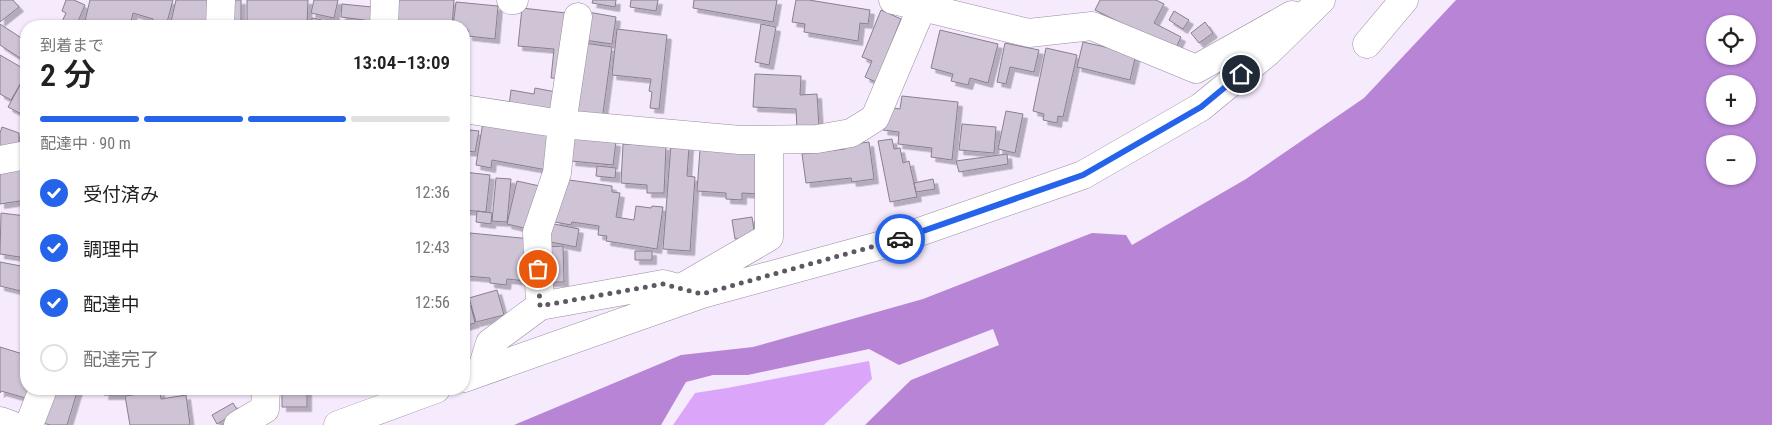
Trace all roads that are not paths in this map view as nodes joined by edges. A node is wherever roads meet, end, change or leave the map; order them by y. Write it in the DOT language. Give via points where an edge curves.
graph roads {
  1 [pos="221,0"];
  2 [pos="385,0"];
  3 [pos="893,0"];
  4 [pos="1320,0"];
  5 [pos="1404,0"];
  6 [pos="922,6"];
  7 [pos="578,17"];
  8 [pos="220,20"];
  9 [pos="384,20"];
  10 [pos="1367,44"];
  11 [pos="470,110"];
  12 [pos="562,124"];
  13 [pos="769,140"];
  14 [pos="20,156"];
  15 [pos="0,160"];
  16 [pos="692,291"];
  17 [pos="540,306"];
  18 [pos="472,375"];
  19 [pos="41,395"];
  20 [pos="266,395"];
  21 [pos="420,395"];
  22 [pos="0,421"];
  23 [pos="11,425"];
  24 [pos="29,425"];
  25 [pos="238,425"];
  26 [pos="338,425"];
  1 -- 8 [label="street"];
  2 -- 9 [label="street"];
  3 -- 6 [label="street"];
  4 -- 6 [label="street" via="1196,69 1092,26 1030,33"];
  4 -- 16 [label="street" via="1268,52 1201,107 1083,175 882,245"];
  5 -- 10 [label="street"];
  6 -- 13 [label="street" via="875,118 851,133 816,139"];
  7 -- 12 [label="street"];
  11 -- 12 [label="street"];
  12 -- 13 [label="street"];
  12 -- 17 [label="street" via="557,173 536,232"];
  13 -- 16 [label="street" via="769,237"];
  14 -- 15 [label="street"];
  16 -- 17 [label="street" via="663,284"];
  16 -- 18 [label="street"];
  17 -- 18 [label="street" via="490,343"];
  19 -- 24 [label="street"];
  20 -- 25 [label="street" via="265,409"];
  21 -- 26 [label="street"];
  22 -- 23 [label="street"];
}
